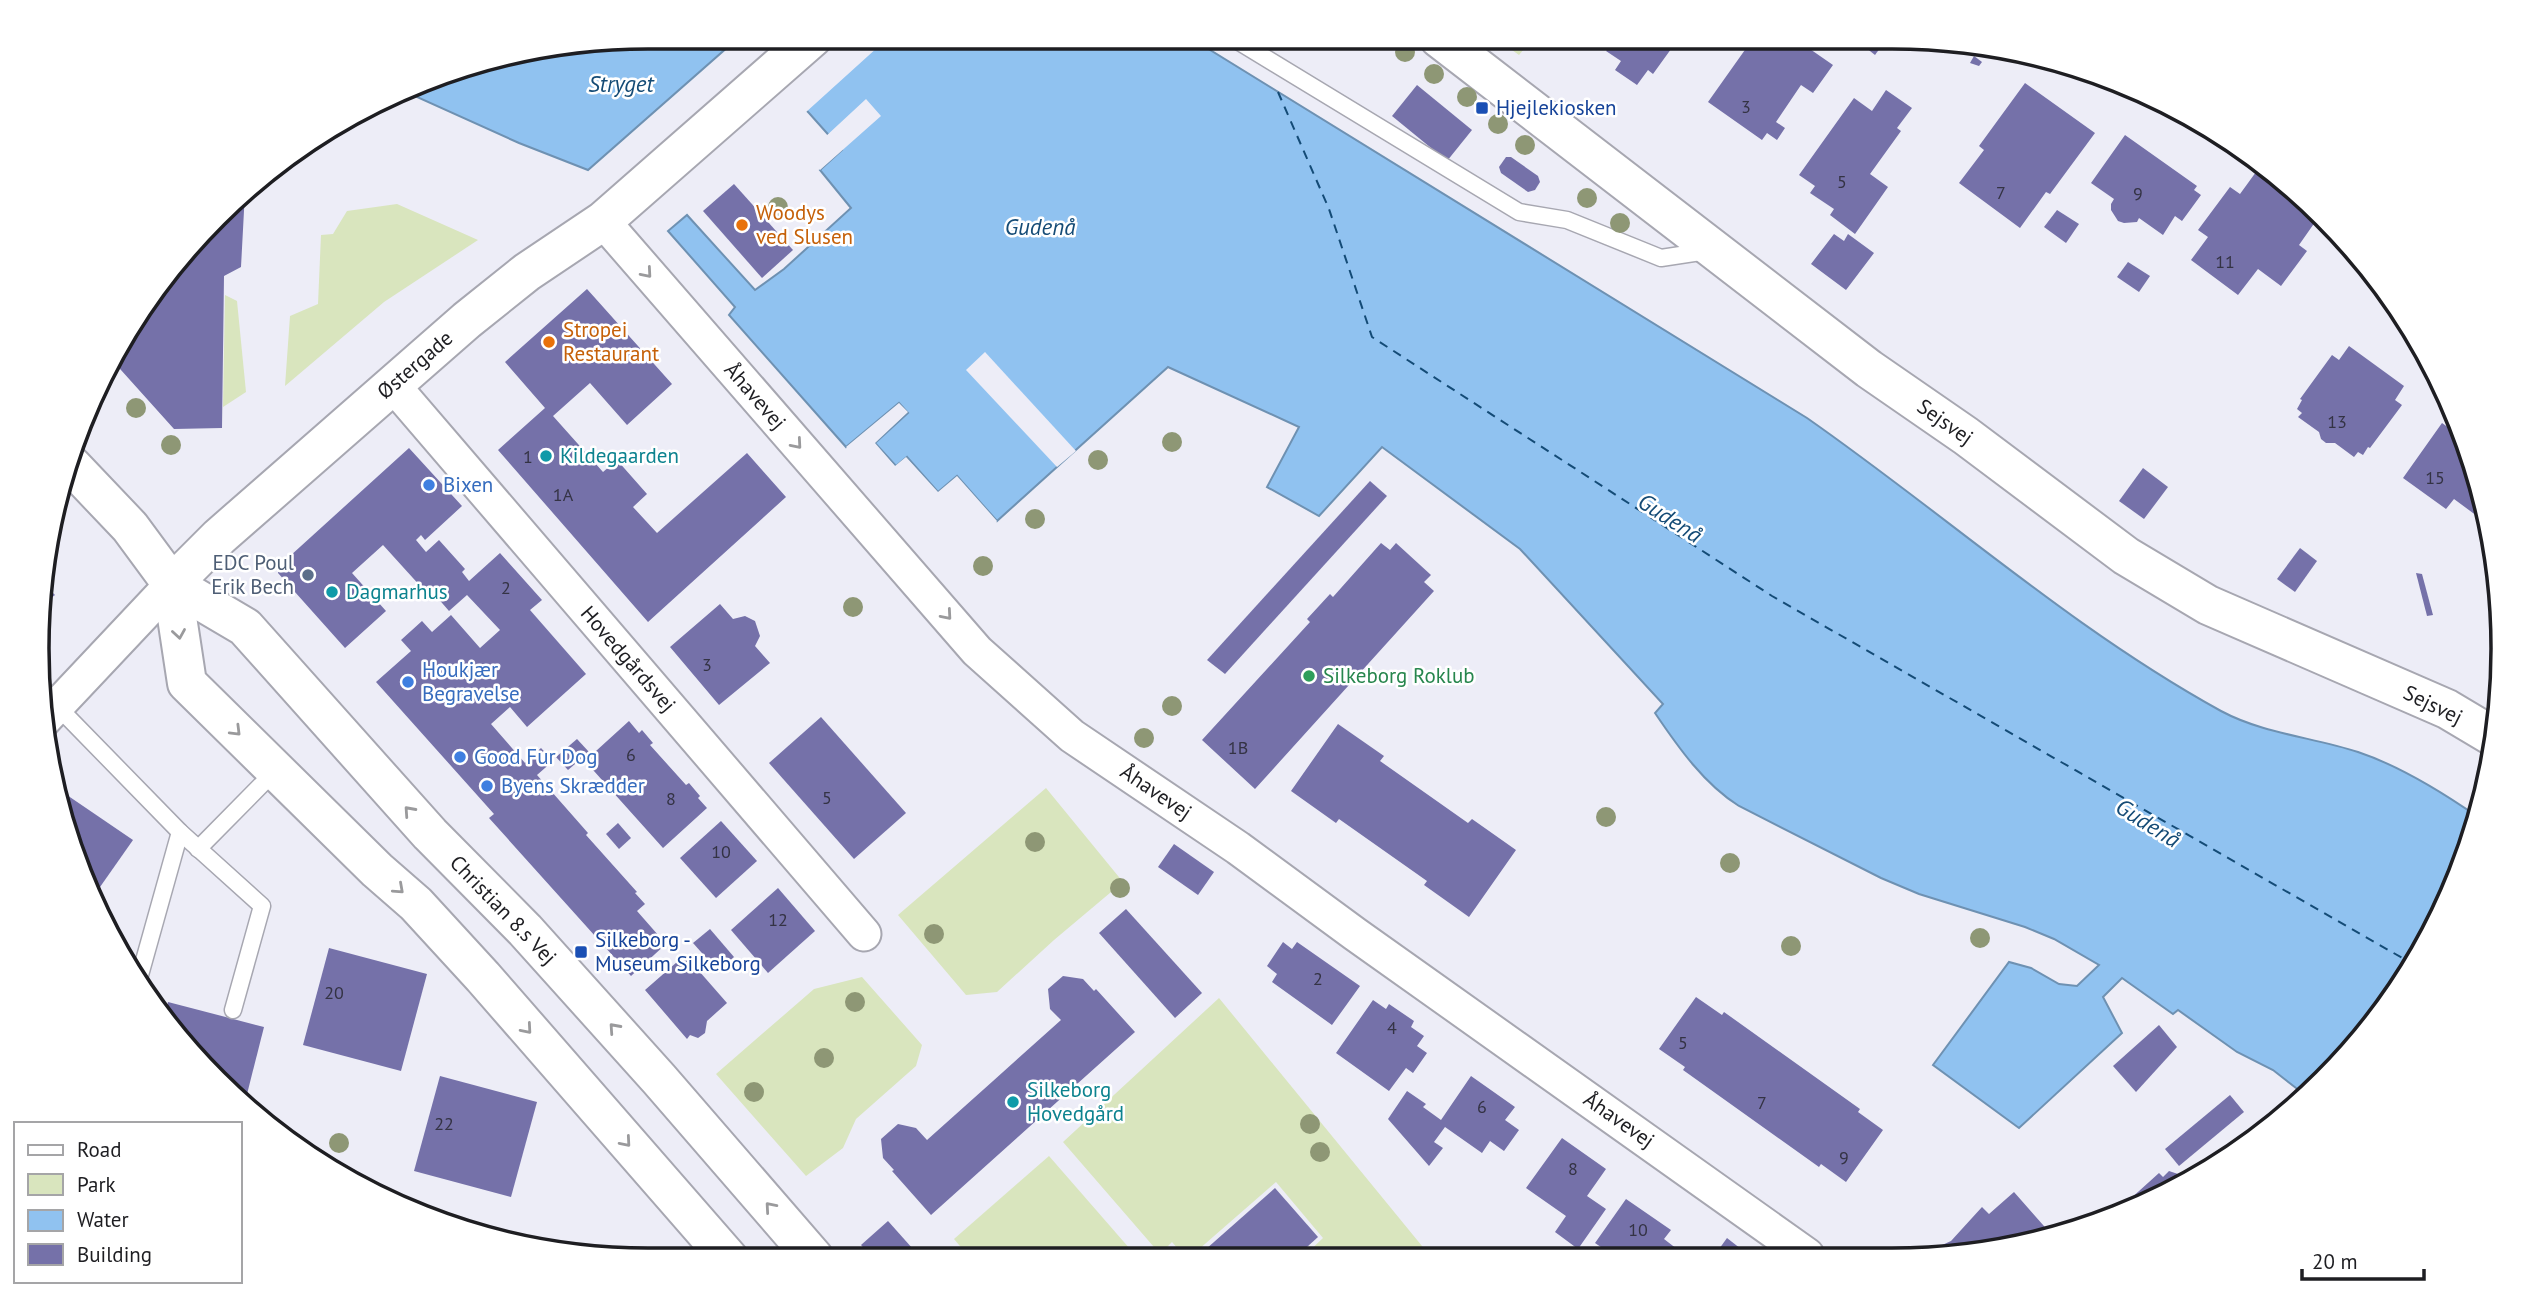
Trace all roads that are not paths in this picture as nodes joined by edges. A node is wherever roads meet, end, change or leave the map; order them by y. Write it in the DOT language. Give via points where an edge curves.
graph roads {
  1 [pos="800,49"];
  2 [pos="1251,49"];
  3 [pos="1453,49"];
  4 [pos="603,221"];
  5 [pos="1713,250"];
  6 [pos="393,384"];
  7 [pos="76,471"];
  8 [pos="172,584"];
  9 [pos="52,710"];
  10 [pos="53,717"];
  11 [pos="2485,732"];
  12 [pos="276,770"];
  13 [pos="180,831"];
  14 [pos="198,849"];
  15 [pos="864,934"];
  16 [pos="142,969"];
  17 [pos="233,1010"];
  18 [pos="719,1248"];
  19 [pos="805,1248"];
  20 [pos="1797,1248"];
  1 -- 4 [label="street, Østergade"];
  2 -- 5 [label="lane" via="1519,212 1567,220 1661,258"];
  3 -- 5 [label="street, Sejsvej"];
  4 -- 6 [label="street, Østergade" via="527,272"];
  4 -- 20 [label="street, Åhavevej, one-way" via="977,651 1072,736 1238,848"];
  5 -- 11 [label="street, Sejsvej" via="2126,556 2208,605 2446,709"];
  6 -- 8 [label="street, Østergade"];
  6 -- 15 [label="street, Hovedgårdsvej"];
  7 -- 8 [label="street, Christian 8.s Vej" via="130,527"];
  8 -- 9 [label="street, Østergade"];
  8 -- 12 [label="street, Christian 8.s Vej, one-way" via="187,683"];
  19 -- 8 [label="street, Christian 8.s Vej, one-way" via="525,930 429,834 245,627"];
  10 -- 13 [label="lane"];
  12 -- 14 [label="lane"];
  12 -- 18 [label="street, Christian 8.s Vej, one-way" via="416,904"];
  13 -- 14 [label="lane"];
  13 -- 16 [label="lane"];
  14 -- 17 [label="lane" via="262,906"];
}
